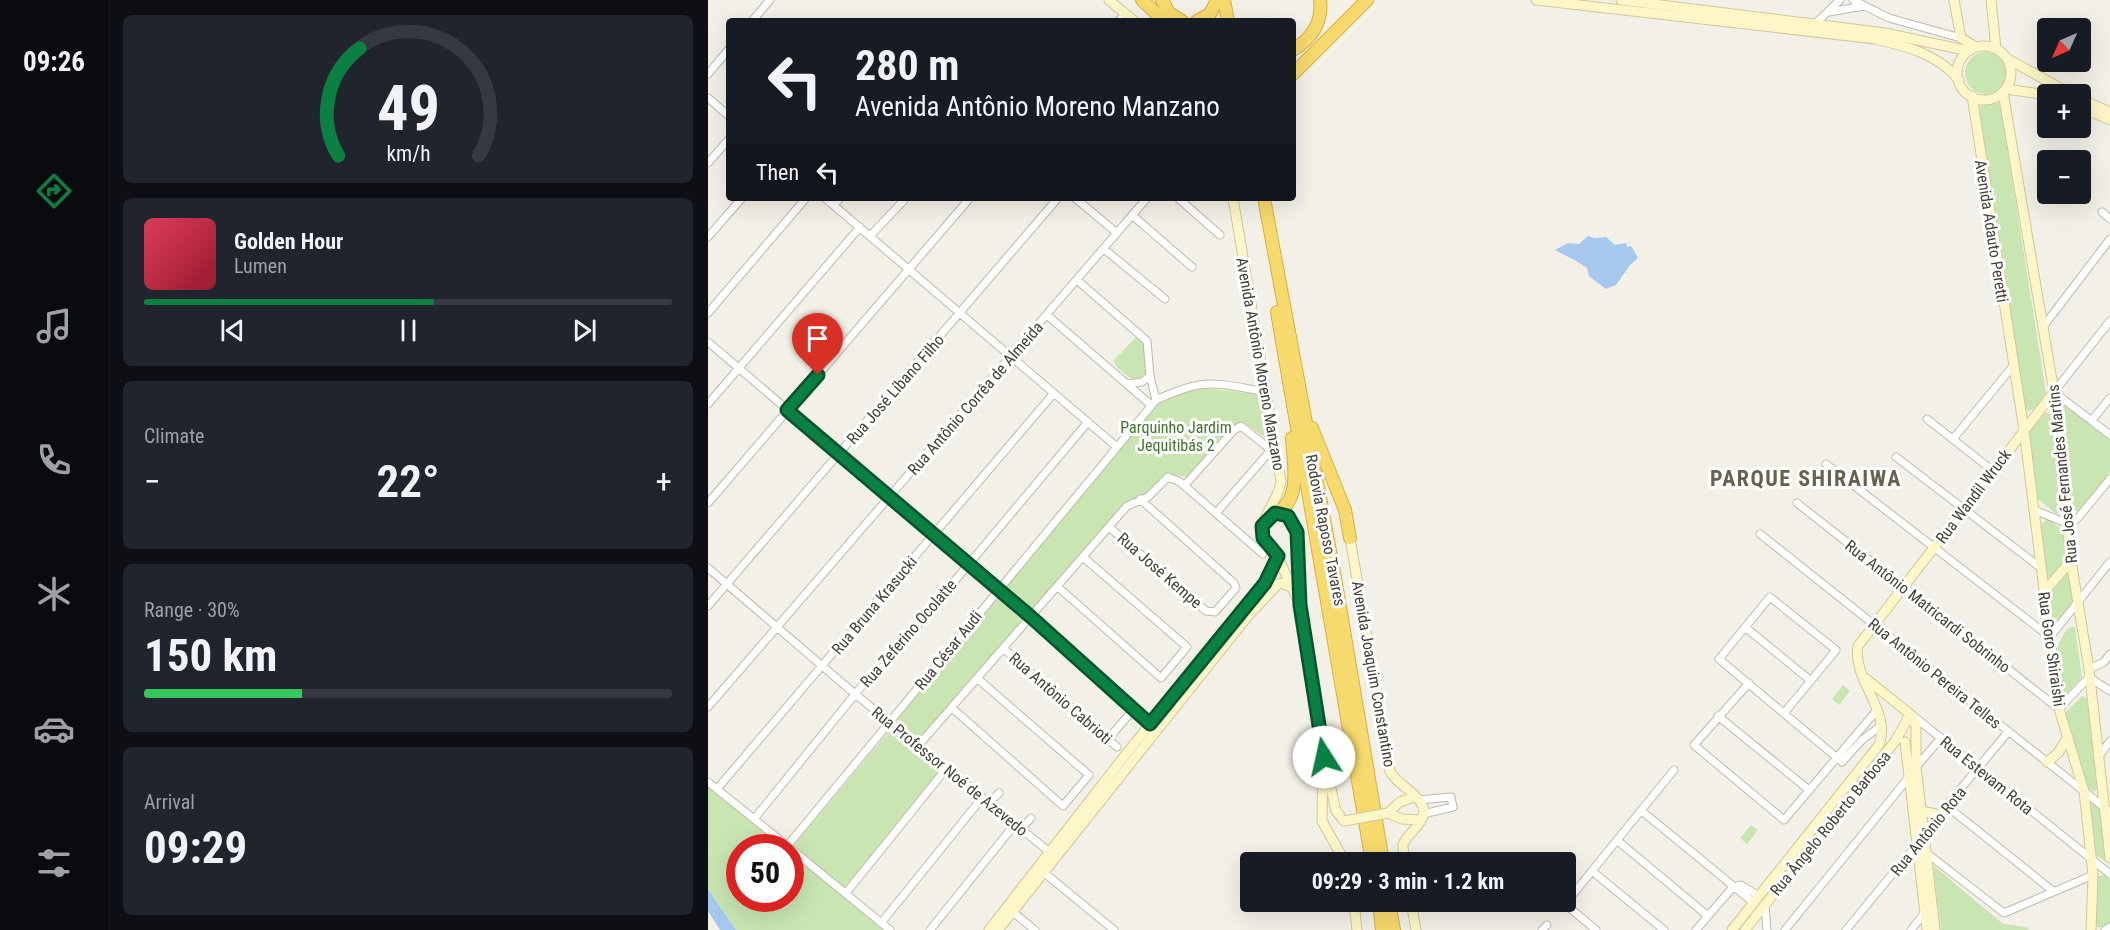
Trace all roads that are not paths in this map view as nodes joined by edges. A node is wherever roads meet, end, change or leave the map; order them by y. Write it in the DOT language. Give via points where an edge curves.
graph roads {
  1 [pos="770,0"];
  2 [pos="1109,0"];
  3 [pos="1142,0"];
  4 [pos="1162,0"];
  5 [pos="1217,0"];
  6 [pos="1224,0"];
  7 [pos="1232,0"];
  8 [pos="1320,0"];
  9 [pos="1367,0"];
  10 [pos="1536,0"];
  11 [pos="1621,0"];
  12 [pos="1840,0"];
  13 [pos="1853,0"];
  14 [pos="1954,0"];
  15 [pos="1991,0"];
  16 [pos="1864,3"];
  17 [pos="1829,12"];
  18 [pos="1123,17"];
  19 [pos="755,18"];
  20 [pos="1161,18"];
  21 [pos="1176,18"];
  22 [pos="1203,18"];
  23 [pos="1233,18"];
  24 [pos="1234,18"];
  25 [pos="1816,23"];
  26 [pos="1961,38"];
  27 [pos="1296,47"];
  28 [pos="1972,49"];
  29 [pos="1996,49"];
  30 [pos="726,53"];
  31 [pos="2007,58"];
  32 [pos="1296,71"];
  33 [pos="708,74"];
  34 [pos="1959,80"];
  35 [pos="2053,84"];
  36 [pos="2005,90"];
  37 [pos="2037,94"];
  38 [pos="1972,96"];
  39 [pos="708,98"];
  40 [pos="2091,104"];
  41 [pos="2091,112"];
  42 [pos="2110,112"];
  43 [pos="726,113"];
  44 [pos="2110,120"];
  45 [pos="726,142"];
  46 [pos="708,163"];
  47 [pos="739,201"];
  48 [pos="803,201"];
  49 [pos="829,201"];
  50 [pos="837,201"];
  51 [pos="903,201"];
  52 [pos="967,201"];
  53 [pos="1055,201"];
  54 [pos="1079,201"];
  55 [pos="1144,201"];
  56 [pos="1181,201"];
  57 [pos="1234,201"];
  58 [pos="1259,201"];
  59 [pos="1264,201"];
  60 [pos="834,205"];
  61 [pos="2102,212"];
  62 [pos="1132,215"];
  63 [pos="2110,219"];
  64 [pos="860,227"];
  65 [pos="1117,233"];
  66 [pos="1220,235"];
  67 [pos="870,236"];
  68 [pos="708,237"];
  69 [pos="2110,239"];
  70 [pos="1104,249"];
  71 [pos="1192,267"];
  72 [pos="909,269"];
  73 [pos="1077,280"];
  74 [pos="1165,299"];
  75 [pos="708,313"];
  76 [pos="960,313"];
  77 [pos="1047,315"];
  78 [pos="2110,321"];
  79 [pos="2043,327"];
  80 [pos="708,342"];
  81 [pos="1011,357"];
  82 [pos="2013,366"];
  83 [pos="739,368"];
  84 [pos="1150,376"];
  85 [pos="1127,384"];
  86 [pos="1294,387"];
  87 [pos="1267,392"];
  88 [pos="2054,392"];
  89 [pos="1054,393"];
  90 [pos="2110,398"];
  91 [pos="1153,403"];
  92 [pos="708,405"];
  93 [pos="787,410"];
  94 [pos="1927,419"];
  95 [pos="2092,420"];
  96 [pos="1088,422"];
  97 [pos="2024,430"];
  98 [pos="2110,435"];
  99 [pos="1953,439"];
  100 [pos="1117,447"];
  101 [pos="1273,448"];
  102 [pos="839,454"];
  103 [pos="1896,457"];
  104 [pos="1826,464"];
  105 [pos="1992,470"];
  106 [pos="2110,479"];
  107 [pos="1184,486"];
  108 [pos="889,497"];
  109 [pos="1140,499"];
  110 [pos="708,502"];
  111 [pos="1797,503"];
  112 [pos="1962,508"];
  113 [pos="2034,510"];
  114 [pos="1278,512"];
  115 [pos="1216,513"];
  116 [pos="2069,524"];
  117 [pos="1109,526"];
  118 [pos="1262,526"];
  119 [pos="1760,534"];
  120 [pos="933,535"];
  121 [pos="1350,538"];
  122 [pos="1933,548"];
  123 [pos="1263,555"];
  124 [pos="1278,556"];
  125 [pos="1083,557"];
  126 [pos="2071,561"];
  127 [pos="2110,562"];
  128 [pos="968,565"];
  129 [pos="708,568"];
  130 [pos="2041,568"];
  131 [pos="727,584"];
  132 [pos="1058,586"];
  133 [pos="1904,587"];
  134 [pos="1294,588"];
  135 [pos="997,590"];
  136 [pos="2044,592"];
  137 [pos="2079,603"];
  138 [pos="1300,605"];
  139 [pos="708,606"];
  140 [pos="1031,617"];
  141 [pos="1874,625"];
  142 [pos="777,627"];
  143 [pos="1745,627"];
  144 [pos="2050,637"];
  145 [pos="1004,648"];
  146 [pos="2110,654"];
  147 [pos="822,666"];
  148 [pos="2089,673"];
  149 [pos="1864,677"];
  150 [pos="978,679"];
  151 [pos="1811,681"];
  152 [pos="1749,683"];
  153 [pos="2110,691"];
  154 [pos="855,694"];
  155 [pos="1891,697"];
  156 [pos="708,707"];
  157 [pos="952,708"];
  158 [pos="1134,709"];
  159 [pos="2060,709"];
  160 [pos="1877,710"];
  161 [pos="1785,712"];
  162 [pos="1910,714"];
  163 [pos="1718,716"];
  164 [pos="889,722"];
  165 [pos="1882,725"];
  166 [pos="1154,726"];
  167 [pos="2008,732"];
  168 [pos="1882,737"];
  169 [pos="2068,737"];
  170 [pos="1941,738"];
  171 [pos="1108,739"];
  172 [pos="1901,741"];
  173 [pos="2110,741"];
  174 [pos="1916,744"];
  175 [pos="918,746"];
  176 [pos="1117,747"];
  177 [pos="1324,757"];
  178 [pos="1836,757"];
  179 [pos="2098,757"];
  180 [pos="2047,762"];
  181 [pos="1916,766"];
  182 [pos="1979,768"];
  183 [pos="946,769"];
  184 [pos="1674,770"];
  185 [pos="1908,780"];
  186 [pos="708,782"];
  187 [pos="717,789"];
  188 [pos="1809,790"];
  189 [pos="2084,791"];
  190 [pos="999,793"];
  191 [pos="982,798"];
  192 [pos="1417,798"];
  193 [pos="989,803"];
  194 [pos="1948,807"];
  195 [pos="1322,809"];
  196 [pos="2107,809"];
  197 [pos="1921,811"];
  198 [pos="1643,812"];
  199 [pos="1388,813"];
  200 [pos="1940,815"];
  201 [pos="1422,817"];
  202 [pos="1031,818"];
  203 [pos="754,819"];
  204 [pos="1344,821"];
  205 [pos="1015,824"];
  206 [pos="1021,829"];
  207 [pos="1924,833"];
  208 [pos="773,834"];
  209 [pos="799,834"];
  210 [pos="1618,841"];
  211 [pos="1921,849"];
  212 [pos="1339,852"];
  213 [pos="1370,852"];
  214 [pos="1381,852"];
  215 [pos="1403,852"];
  216 [pos="1053,855"];
  217 [pos="2091,858"];
  218 [pos="2110,858"];
  219 [pos="804,859"];
  220 [pos="1041,870"];
  221 [pos="1592,871"];
  222 [pos="2110,874"];
  223 [pos="2093,875"];
  224 [pos="1733,887"];
  225 [pos="2054,891"];
  226 [pos="846,893"];
  227 [pos="1756,900"];
  228 [pos="1932,904"];
  229 [pos="1765,905"];
  230 [pos="1010,910"];
  231 [pos="1355,912"];
  232 [pos="1380,912"];
  233 [pos="1391,912"];
  234 [pos="1413,912"];
  235 [pos="1925,913"];
  236 [pos="1708,916"];
  237 [pos="881,923"];
  238 [pos="2110,927"];
  239 [pos="890,930"];
  240 [pos="930,930"];
  241 [pos="989,930"];
  242 [pos="998,930"];
  243 [pos="1035,930"];
  244 [pos="1114,930"];
  245 [pos="1357,930"];
  246 [pos="1382,930"];
  247 [pos="1394,930"];
  248 [pos="1416,930"];
  249 [pos="1596,930"];
  250 [pos="1664,930"];
  251 [pos="1696,930"];
  252 [pos="1732,930"];
  253 [pos="1745,930"];
  254 [pos="1767,930"];
  255 [pos="1785,930"];
  256 [pos="1846,930"];
  257 [pos="1911,930"];
  258 [pos="1927,930"];
  259 [pos="1935,930"];
  260 [pos="2091,930"];
  261 [pos="2105,930"];
  1 -- 19 [label="street"];
  2 -- 18 [label="street"];
  3 -- 20 [label="highway"];
  4 -- 21 [label="highway" via="1169,14"];
  5 -- 22 [label="highway" via="1210,14"];
  6 -- 23 [label="highway"];
  7 -- 24 [label="highway"];
  8 -- 27 [label="highway" via="1315,28"];
  9 -- 32 [label="highway"];
  10 -- 34 [label="street" via="1875,39 1935,58"];
  11 -- 25 [label="street"];
  12 -- 17 [label="street"];
  13 -- 16 [label="street"];
  14 -- 26 [label="street"];
  15 -- 29 [label="street"];
  16 -- 17 [label="street"];
  16 -- 26 [label="street" via="1889,18"];
  17 -- 25 [label="street"];
  25 -- 28 [label="street"];
  26 -- 28 [label="street"];
  28 -- 29 [label="street"];
  28 -- 34 [label="street" via="1959,64"];
  29 -- 31 [label="street"];
  30 -- 33 [label="street"];
  31 -- 35 [label="street"];
  31 -- 36 [label="street" via="2011,75"];
  34 -- 38 [label="street"];
  36 -- 37 [label="street"];
  36 -- 38 [label="street" via="1989,99"];
  36 -- 79 [label="street, Rua José Fernandes Martins"];
  38 -- 82 [label="street, Avenida Adauto Peretti"];
  39 -- 43 [label="street"];
  40 -- 42 [label="street"];
  41 -- 44 [label="street"];
  45 -- 46 [label="street"];
  47 -- 68 [label="street"];
  48 -- 75 [label="street"];
  49 -- 60 [label="street"];
  50 -- 60 [label="street"];
  51 -- 67 [label="street"];
  52 -- 72 [label="street"];
  53 -- 76 [label="street, Rua José Líbano Filho"];
  54 -- 65 [label="street"];
  55 -- 62 [label="street, Rua Antônio Corrêa de Almeida"];
  56 -- 66 [label="street"];
  57 -- 87 [label="street, Avenida Antônio Moreno Manzano"];
  58 -- 86 [label="highway, Rodovia Raposo Tavares"];
  59 -- 86 [label="highway, Rodovia Raposo Tavares"];
  60 -- 64 [label="street"];
  61 -- 63 [label="street"];
  62 -- 65 [label="street, Rua Antônio Corrêa de Almeida"];
  62 -- 71 [label="street"];
  64 -- 67 [label="street"];
  64 -- 83 [label="street"];
  65 -- 70 [label="street, Rua Antônio Corrêa de Almeida"];
  67 -- 72 [label="street"];
  69 -- 79 [label="street"];
  70 -- 73 [label="street, Rua Antônio Corrêa de Almeida"];
  70 -- 74 [label="street"];
  72 -- 76 [label="street"];
  72 -- 93 [label="street"];
  73 -- 77 [label="street, Rua Antônio Corrêa de Almeida"];
  73 -- 84 [label="street" via="1148,341"];
  76 -- 81 [label="street"];
  76 -- 102 [label="street, Rua José Líbano Filho"];
  77 -- 81 [label="street, Rua Antônio Corrêa de Almeida"];
  77 -- 85 [label="street"];
  78 -- 88 [label="street, Rua Wandil Wruck"];
  79 -- 88 [label="street, Rua José Fernandes Martins"];
  80 -- 83 [label="street"];
  81 -- 89 [label="street"];
  81 -- 108 [label="street, Rua Antônio Corrêa de Almeida"];
  82 -- 97 [label="street, Rua Goro Shiraishi"];
  82 -- 99 [label="street"];
  83 -- 92 [label="street"];
  83 -- 93 [label="street"];
  84 -- 85 [label="street" via="1142,382"];
  84 -- 91 [label="street"];
  85 -- 91 [label="street"];
  86 -- 114 [label="highway" via="1293,492 1288,504"];
  86 -- 121 [label="highway" via="1345,510"];
  86 -- 213 [label="highway, Rodovia Raposo Tavares"];
  86 -- 214 [label="highway, Rodovia Raposo Tavares" via="1336,583"];
  87 -- 91 [label="street" via="1204,382"];
  87 -- 101 [label="street, Avenida Antônio Moreno Manzano"];
  88 -- 95 [label="street"];
  88 -- 97 [label="street, Rua Wandil Wruck"];
  88 -- 116 [label="street, Rua José Fernandes Martins"];
  89 -- 96 [label="street"];
  89 -- 120 [label="street, Rua Bruna Krasucki"];
  90 -- 95 [label="street"];
  91 -- 100 [label="street, Rua César Audi"];
  93 -- 102 [label="street"];
  93 -- 110 [label="street"];
  94 -- 99 [label="street"];
  95 -- 98 [label="street"];
  96 -- 100 [label="street"];
  96 -- 128 [label="street, Rua Zeferino Ocolatte"];
  97 -- 105 [label="street, Rua Wandil Wruck"];
  97 -- 113 [label="street, Rua Goro Shiraishi"];
  99 -- 105 [label="street"];
  100 -- 135 [label="street, Rua César Audi"];
  101 -- 107 [label="street" via="1241,426"];
  101 -- 115 [label="street"];
  101 -- 118 [label="street, Avenida Antônio Moreno Manzano" via="1280,488"];
  102 -- 108 [label="street"];
  102 -- 131 [label="street, Rua José Líbano Filho"];
  103 -- 112 [label="street"];
  104 -- 122 [label="street"];
  105 -- 112 [label="street, Rua Wandil Wruck"];
  106 -- 116 [label="street"];
  107 -- 109 [label="street" via="1168,477 1148,497"];
  107 -- 115 [label="street"];
  108 -- 120 [label="street"];
  108 -- 142 [label="street, Rua Antônio Corrêa de Almeida"];
  109 -- 117 [label="street" via="1127,506"];
  109 -- 117 [label="street, Rua José Kempe" via="1236,588 1211,613"];
  111 -- 133 [label="street, Rua Antônio Matricardi Sobrinho"];
  112 -- 122 [label="street, Rua Wandil Wruck"];
  112 -- 130 [label="street"];
  113 -- 116 [label="street"];
  113 -- 130 [label="street, Rua Goro Shiraishi"];
  114 -- 118 [label="street"];
  114 -- 138 [label="street" via="1291,519 1297,532"];
  115 -- 123 [label="street"];
  116 -- 126 [label="street, Rua José Fernandes Martins"];
  117 -- 125 [label="street"];
  118 -- 124 [label="street" via="1263,538"];
  119 -- 141 [label="street, Rua Antônio Pereira Telles"];
  120 -- 128 [label="street"];
  120 -- 147 [label="street, Rua Bruna Krasucki"];
  121 -- 192 [label="street, Avenida Joaquim Constantino" via="1390,771"];
  122 -- 133 [label="street, Rua Wandil Wruck"];
  122 -- 144 [label="street"];
  124 -- 134 [label="street"];
  124 -- 166 [label="street" via="1265,583"];
  125 -- 132 [label="street"];
  125 -- 132 [label="street" via="1187,647 1161,678"];
  126 -- 136 [label="street"];
  126 -- 137 [label="street, Rua José Fernandes Martins"];
  127 -- 137 [label="street"];
  128 -- 135 [label="street"];
  128 -- 154 [label="street, Rua Zeferino Ocolatte"];
  129 -- 131 [label="street, Rua Professor Noé de Azevedo"];
  130 -- 136 [label="street, Rua Goro Shiraishi"];
  131 -- 139 [label="street, Rua José Líbano Filho"];
  131 -- 142 [label="street, Rua Professor Noé de Azevedo"];
  132 -- 140 [label="street"];
  133 -- 141 [label="street, Rua Wandil Wruck"];
  133 -- 159 [label="street, Rua Antônio Matricardi Sobrinho"];
  134 -- 138 [label="street"];
  134 -- 166 [label="street" via="1281,582 1274,586"];
  135 -- 140 [label="street"];
  135 -- 164 [label="street, Rua César Audi"];
  136 -- 144 [label="street, Rua Goro Shiraishi"];
  137 -- 144 [label="street"];
  137 -- 148 [label="street, Rua José Fernandes Martins"];
  138 -- 177 [label="street"];
  140 -- 145 [label="street"];
  140 -- 158 [label="street"];
  141 -- 149 [label="street, Rua Wandil Wruck" via="1858,646"];
  141 -- 167 [label="street, Rua Antônio Pereira Telles"];
  142 -- 147 [label="street, Rua Professor Noé de Azevedo"];
  142 -- 156 [label="street, Rua Antônio Corrêa de Almeida"];
  143 -- 151 [label="street"];
  143 -- 151 [label="street" via="1770,597 1836,650"];
  143 -- 152 [label="street" via="1719,659"];
  144 -- 159 [label="street, Rua Goro Shiraishi"];
  145 -- 150 [label="street"];
  145 -- 171 [label="street, Rua Antônio Cabrioti"];
  146 -- 148 [label="street"];
  147 -- 154 [label="street, Rua Professor Noé de Azevedo"];
  147 -- 187 [label="street, Rua Bruna Krasucki"];
  148 -- 153 [label="street"];
  148 -- 159 [label="street"];
  148 -- 179 [label="street, Rua José Fernandes Martins"];
  149 -- 155 [label="street, Rua Estevam Rota"];
  149 -- 160 [label="street, Rua Wandil Wruck"];
  150 -- 157 [label="street"];
  150 -- 157 [label="street" via="1089,776 1063,806"];
  151 -- 161 [label="street"];
  152 -- 161 [label="street"];
  152 -- 163 [label="street"];
  154 -- 164 [label="street, Rua Professor Noé de Azevedo"];
  154 -- 203 [label="street, Rua Zeferino Ocolatte"];
  155 -- 160 [label="street" via="1882,700"];
  155 -- 162 [label="street, Rua Estevam Rota"];
  157 -- 175 [label="street"];
  158 -- 166 [label="street"];
  158 -- 171 [label="street"];
  159 -- 169 [label="street, Rua Goro Shiraishi"];
  160 -- 165 [label="street, Rua Wandil Wruck"];
  160 -- 178 [label="street"];
  161 -- 178 [label="street"];
  162 -- 170 [label="street, Rua Estevam Rota"];
  162 -- 172 [label="street, Rua Ângelo Roberto Barbosa"];
  162 -- 174 [label="street" via="1916,726"];
  163 -- 188 [label="street"];
  163 -- 188 [label="street" via="1694,745 1722,770 1784,820"];
  164 -- 175 [label="street, Rua Professor Noé de Azevedo"];
  164 -- 209 [label="street, Rua César Audi"];
  165 -- 168 [label="street, Rua Wandil Wruck"];
  165 -- 178 [label="street" via="1842,762"];
  166 -- 216 [label="street"];
  167 -- 180 [label="street, Rua Antônio Pereira Telles"];
  167 -- 182 [label="street, Rua Antônio Rota"];
  168 -- 172 [label="street"];
  168 -- 227 [label="street" via="1875,753"];
  169 -- 180 [label="street"];
  169 -- 189 [label="street, Rua Goro Shiraishi"];
  170 -- 181 [label="street, Rua Ângelo Roberto Barbosa"];
  170 -- 182 [label="street, Rua Estevam Rota"];
  171 -- 176 [label="street, Rua Antônio Cabrioti"];
  172 -- 174 [label="street"];
  172 -- 185 [label="street"];
  172 -- 229 [label="street, Rua Ângelo Roberto Barbosa"];
  173 -- 179 [label="street"];
  174 -- 181 [label="street"];
  175 -- 183 [label="street, Rua Professor Noé de Azevedo"];
  177 -- 195 [label="street"];
  177 -- 204 [label="street" via="1336,811"];
  178 -- 188 [label="street"];
  179 -- 196 [label="street, Rua José Fernandes Martins"];
  180 -- 189 [label="street, Rua Antônio Pereira Telles"];
  181 -- 185 [label="street, Rua Ângelo Roberto Barbosa"];
  181 -- 197 [label="street"];
  182 -- 194 [label="street, Rua Antônio Rota"];
  182 -- 217 [label="street, Rua Estevam Rota"];
  183 -- 191 [label="street, Rua Professor Noé de Azevedo"];
  183 -- 226 [label="street"];
  184 -- 198 [label="street"];
  185 -- 211 [label="street"];
  185 -- 255 [label="street, Rua Ângelo Roberto Barbosa"];
  186 -- 187 [label="street"];
  187 -- 203 [label="street"];
  189 -- 196 [label="street, Rua Antônio Pereira Telles"];
  189 -- 217 [label="street, Rua Goro Shiraishi"];
  190 -- 193 [label="street"];
  191 -- 193 [label="street, Rua Professor Noé de Azevedo"];
  191 -- 237 [label="street"];
  192 -- 199 [label="street" via="1400,802"];
  192 -- 201 [label="street"];
  192 -- 201 [label="street" via="1451,797 1453,807"];
  193 -- 205 [label="street, Rua Professor Noé de Azevedo"];
  194 -- 200 [label="street, Rua Antônio Rota"];
  194 -- 225 [label="street"];
  195 -- 204 [label="street" via="1328,819"];
  195 -- 212 [label="street" via="1324,826"];
  196 -- 218 [label="street, Rua José Fernandes Martins"];
  197 -- 200 [label="street"];
  197 -- 207 [label="street"];
  198 -- 210 [label="street"];
  198 -- 224 [label="street"];
  199 -- 201 [label="street" via="1402,819"];
  199 -- 204 [label="street, bridge"];
  200 -- 207 [label="street, Rua Antônio Rota"];
  201 -- 215 [label="street" via="1403,844"];
  202 -- 206 [label="street"];
  203 -- 208 [label="street"];
  205 -- 206 [label="street, Rua Professor Noé de Azevedo"];
  205 -- 240 [label="street"];
  206 -- 216 [label="street, Rua Professor Noé de Azevedo"];
  207 -- 211 [label="street"];
  210 -- 221 [label="street"];
  210 -- 236 [label="street"];
  211 -- 225 [label="street" via="2004,914"];
  211 -- 228 [label="street"];
  211 -- 235 [label="street"];
  211 -- 256 [label="street, Rua Antônio Rota"];
  216 -- 220 [label="street"];
  217 -- 222 [label="street, Rua Estevam Rota"];
  217 -- 223 [label="street, Rua Goro Shiraishi"];
  219 -- 226 [label="street"];
  220 -- 230 [label="street"];
  220 -- 244 [label="street"];
  221 -- 249 [label="street" via="1565,904"];
  221 -- 250 [label="street"];
  223 -- 225 [label="street"];
  223 -- 260 [label="street, Rua Goro Shiraishi"];
  224 -- 227 [label="street" via="1744,886"];
  224 -- 236 [label="street"];
  226 -- 237 [label="street"];
  227 -- 252 [label="street"];
  228 -- 235 [label="street"];
  228 -- 259 [label="street"];
  229 -- 253 [label="street, Rua Ângelo Roberto Barbosa"];
  229 -- 254 [label="street"];
  230 -- 241 [label="street"];
  230 -- 242 [label="street"];
  230 -- 243 [label="street"];
  231 -- 245 [label="street"];
  232 -- 246 [label="highway"];
  233 -- 247 [label="highway"];
  234 -- 248 [label="street"];
  235 -- 257 [label="street"];
  235 -- 258 [label="street"];
  236 -- 251 [label="street"];
  237 -- 239 [label="street"];
  238 -- 261 [label="street"];
}
